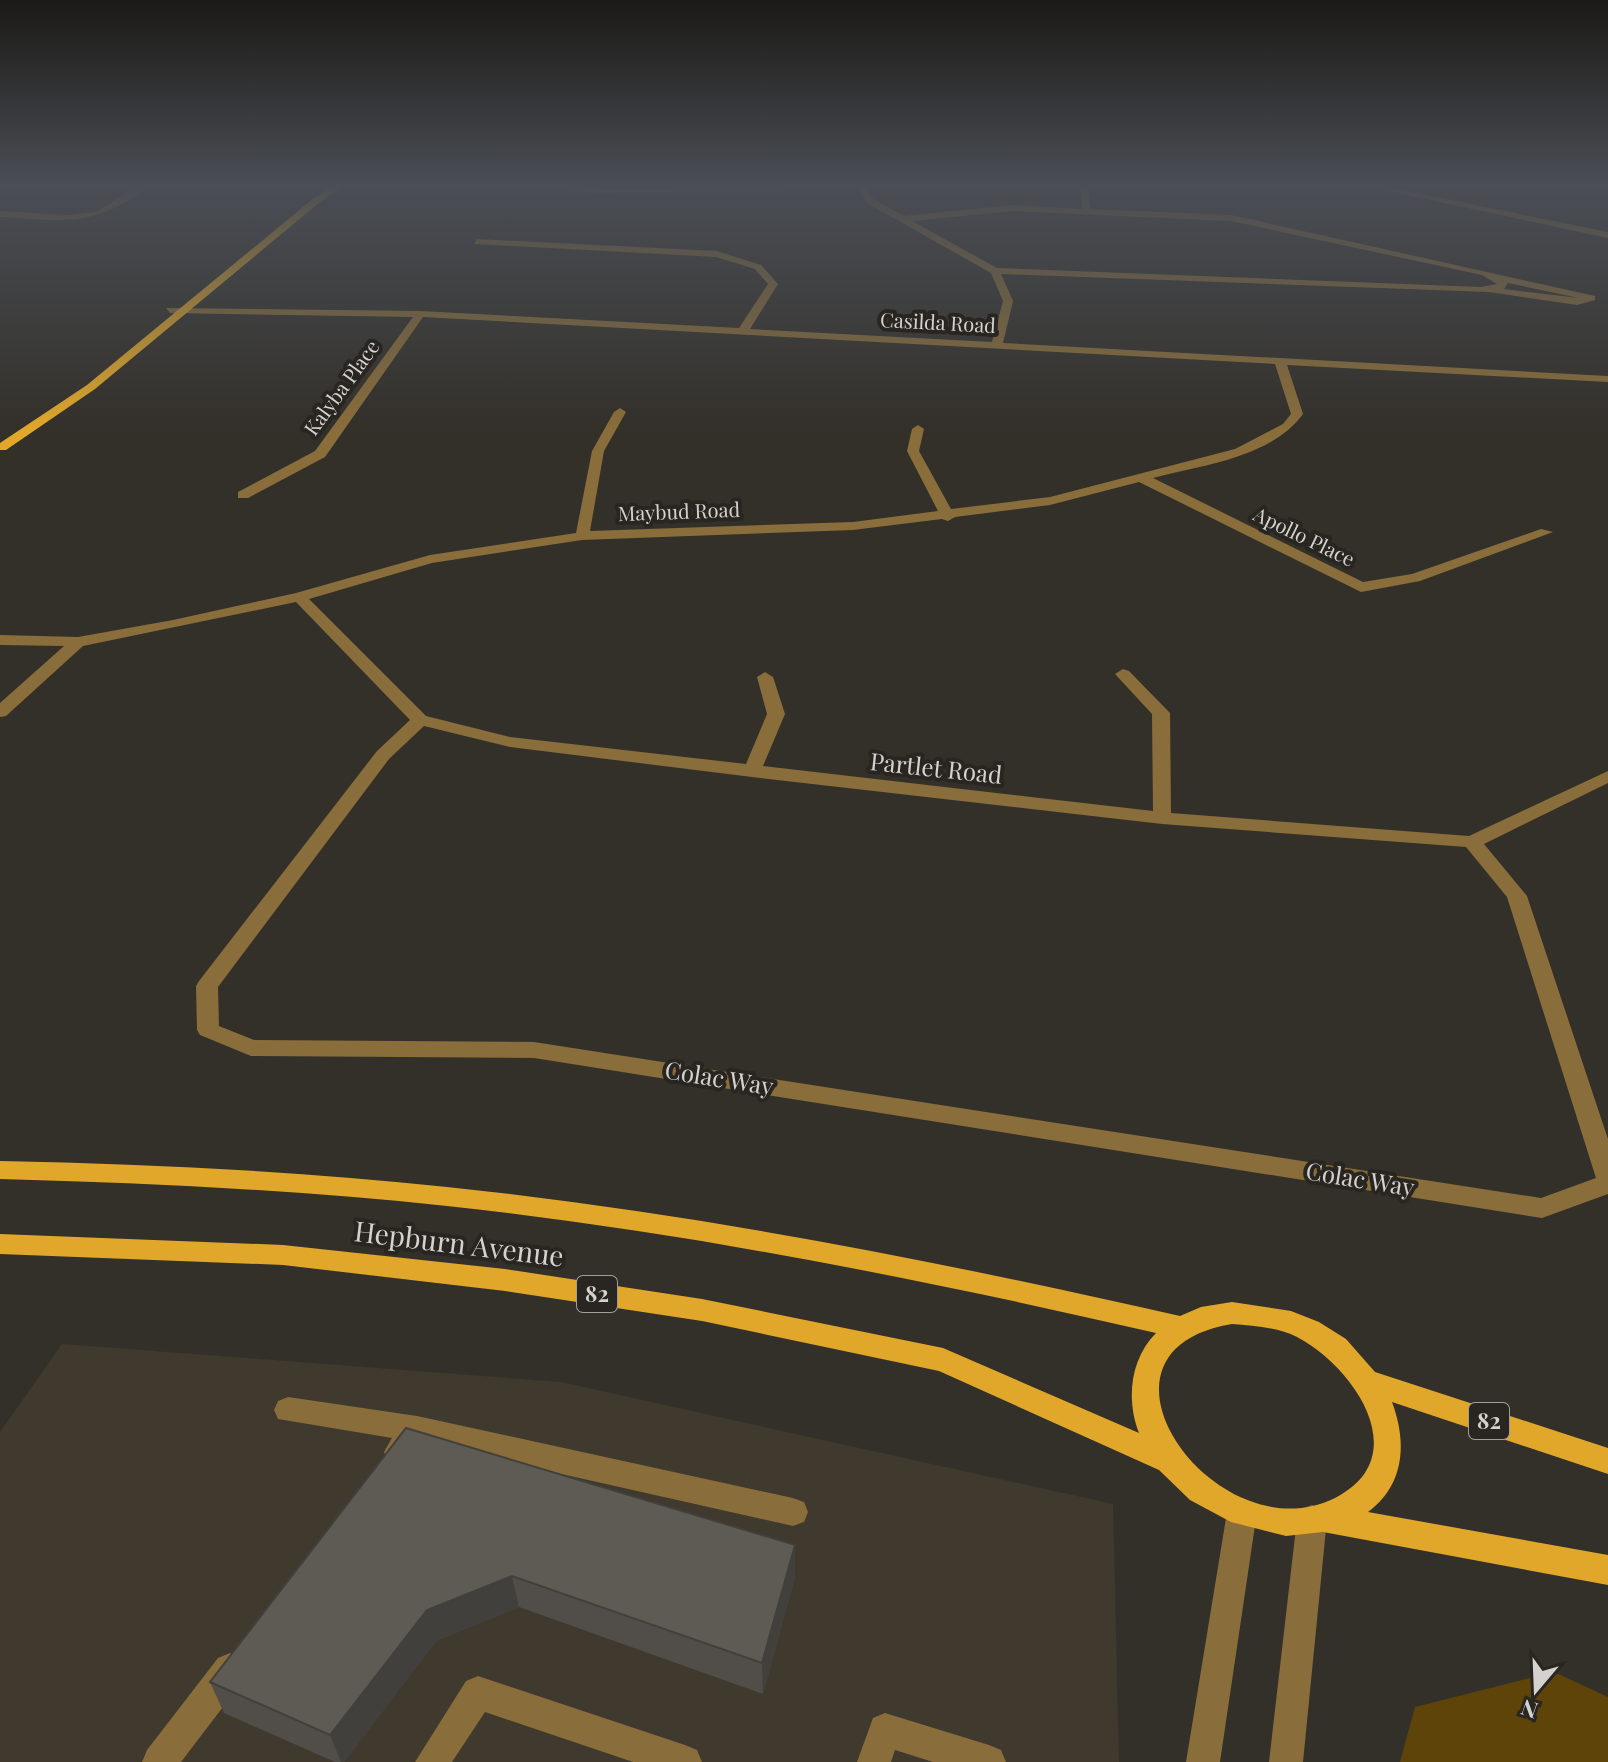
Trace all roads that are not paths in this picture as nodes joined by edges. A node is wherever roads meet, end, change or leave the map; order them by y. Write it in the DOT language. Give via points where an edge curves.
graph roads {
  1 [pos="225,265"];
  2 [pos="239,265"];
  3 [pos="753,265"];
  4 [pos="985,265"];
  5 [pos="1442,265"];
  6 [pos="995,271"];
  7 [pos="1501,279"];
  8 [pos="1492,290"];
  9 [pos="170,310"];
  10 [pos="186,310"];
  11 [pos="420,314"];
  12 [pos="743,331"];
  13 [pos="997,345"];
  14 [pos="1280,361"];
  15 [pos="1608,379"];
  16 [pos="620,412"];
  17 [pos="9,426"];
  18 [pos="918,429"];
  19 [pos="1,448"];
  20 [pos="1142,478"];
  21 [pos="243,495"];
  22 [pos="948,517"];
  23 [pos="1546,532"];
  24 [pos="582,536"];
  25 [pos="299,597"];
  26 [pos="0,640"];
  27 [pos="78,642"];
  28 [pos="1123,674"];
  29 [pos="765,677"];
  30 [pos="0,712"];
  31 [pos="420,720"];
  32 [pos="752,772"];
  33 [pos="1608,776"];
  34 [pos="1162,818"];
  35 [pos="1472,842"];
  36 [pos="0,1170"];
  37 [pos="1608,1177"];
  38 [pos="1608,1184"];
  39 [pos="0,1244"];
  40 [pos="1184,1328"];
  41 [pos="1370,1382"];
  42 [pos="288,1410"];
  43 [pos="417,1429"];
  44 [pos="1170,1461"];
  45 [pos="1608,1461"];
  46 [pos="379,1478"];
  47 [pos="793,1512"];
  48 [pos="1242,1512"];
  49 [pos="1319,1519"];
  50 [pos="1608,1570"];
  51 [pos="246,1650"];
  52 [pos="1288,1754"];
  53 [pos="160,1761"];
  54 [pos="432,1762"];
  55 [pos="685,1762"];
  56 [pos="874,1762"];
  57 [pos="989,1762"];
  58 [pos="1203,1762"];
  1 -- 9 [label="main road"];
  2 -- 10 [label="main road"];
  3 -- 12 [label="street" via="773,284"];
  4 -- 6 [label="street"];
  5 -- 7 [label="street"];
  6 -- 8 [label="street"];
  6 -- 13 [label="street" via="1008,301"];
  7 -- 8 [label="street" via="1503,286"];
  7 -- 8 [label="street" via="1591,298 1577,302"];
  9 -- 10 [label="street, Casilda Road"];
  9 -- 17 [label="main road" via="60,395"];
  10 -- 11 [label="street, Casilda Road"];
  10 -- 19 [label="main road" via="78,397"];
  11 -- 12 [label="street, Casilda Road"];
  11 -- 21 [label="street, Kalyba Place" via="320,454"];
  12 -- 13 [label="street, Casilda Road"];
  13 -- 14 [label="street, Casilda Road"];
  14 -- 15 [label="street, Casilda Road"];
  14 -- 20 [label="street, Maybud Road" via="1297,414 1287,427 1239,452"];
  16 -- 24 [label="street" via="598,451"];
  18 -- 22 [label="street" via="913,451"];
  20 -- 22 [label="street, Maybud Road" via="1050,501"];
  20 -- 23 [label="street, Apollo Place" via="1361,587 1415,578"];
  22 -- 24 [label="street, Maybud Road" via="853,526"];
  24 -- 25 [label="street, Maybud Road" via="430,559"];
  25 -- 27 [label="street, Maybud Road"];
  25 -- 31 [label="street"];
  26 -- 27 [label="street, Maybud Road"];
  27 -- 30 [label="street"];
  28 -- 34 [label="street" via="1161,713"];
  29 -- 32 [label="street" via="776,714"];
  31 -- 32 [label="street, Partlet Road" via="510,742"];
  31 -- 38 [label="street, Colac Way" via="383,755 207,986 208,1030 251,1048 534,1050 1542,1208"];
  32 -- 34 [label="street, Partlet Road"];
  33 -- 35 [label="street"];
  34 -- 35 [label="street, Partlet Road"];
  35 -- 37 [label="street" via="1517,896"];
  36 -- 40 [label="main road, Hepburn Avenue" via="285,1179 639,1218 975,1279"];
  39 -- 44 [label="main road, Hepburn Avenue / 82" via="283,1255 505,1280 702,1310 943,1360"];
  40 -- 41 [label="main road" via="1232,1313 1271,1316 1309,1330 1343,1353"];
  40 -- 44 [label="main road" via="1169,1336 1150,1361 1143,1392 1150,1427"];
  41 -- 45 [label="main road, 82"];
  41 -- 49 [label="main road" via="1386,1414 1390,1448 1381,1479 1359,1503"];
  42 -- 43 [label="street"];
  43 -- 46 [label="street"];
  43 -- 47 [label="street"];
  44 -- 48 [label="main road" via="1201,1491"];
  48 -- 49 [label="main road" via="1286,1521"];
  48 -- 58 [label="street"];
  49 -- 50 [label="main road"];
  49 -- 52 [label="street"];
  51 -- 53 [label="street"];
  54 -- 55 [label="street" via="478,1693"];
  56 -- 57 [label="street" via="885,1730"];
}
